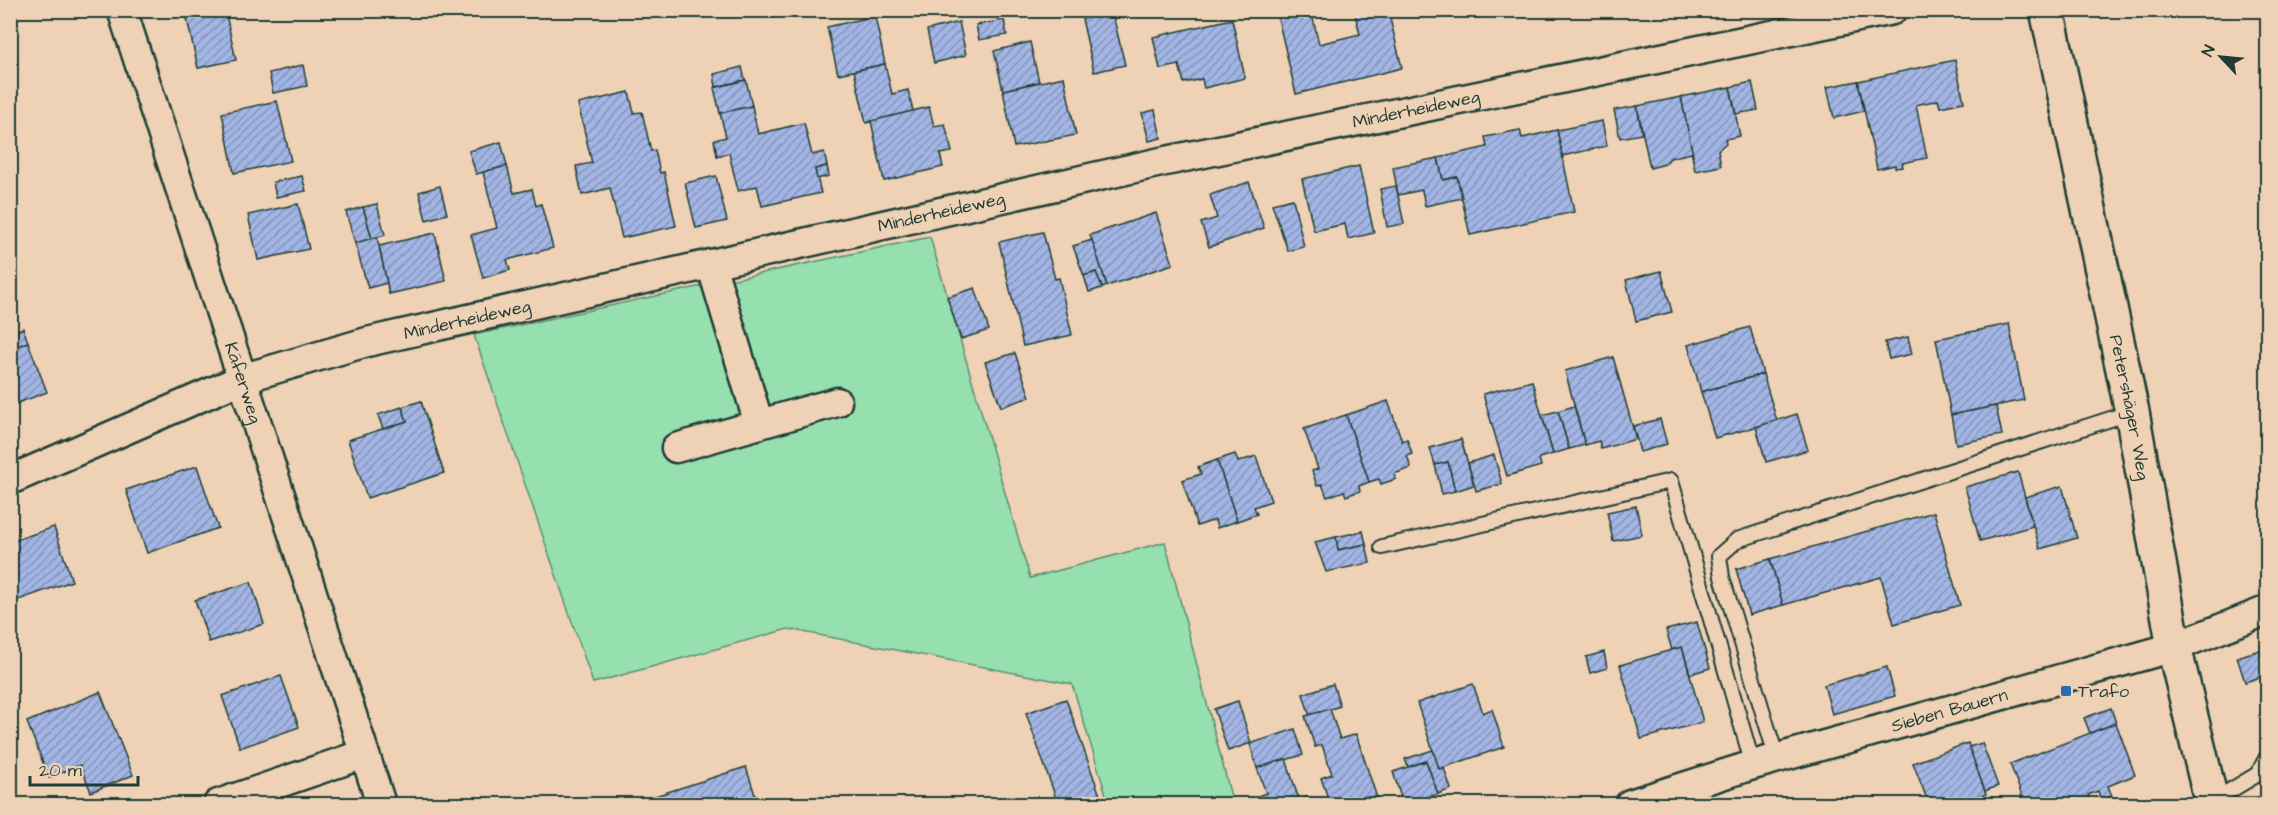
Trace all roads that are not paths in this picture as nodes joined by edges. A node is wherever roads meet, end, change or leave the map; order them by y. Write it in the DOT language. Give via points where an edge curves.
graph roads {
  1 [pos="122,10"];
  2 [pos="1892,10"];
  3 [pos="2048,10"];
  4 [pos="711,264"];
  5 [pos="244,378"];
  6 [pos="837,402"];
  7 [pos="2132,412"];
  8 [pos="759,424"];
  9 [pos="676,448"];
  10 [pos="10,480"];
  11 [pos="1382,547"];
  12 [pos="2268,610"];
  13 [pos="2174,647"];
  14 [pos="364,754"];
  15 [pos="2268,754"];
  16 [pos="1765,762"];
  17 [pos="2212,803"];
  18 [pos="218,804"];
  19 [pos="381,804"];
  20 [pos="1630,804"];
  1 -- 5 [label="street, Käferweg"];
  2 -- 4 [label="street, Minderheideweg" via="1161,162"];
  3 -- 7 [label="street, Petershäger Weg"];
  4 -- 5 [label="street, Minderheideweg" via="368,342"];
  4 -- 8 [label="street"];
  5 -- 10 [label="street, Minderheideweg"];
  5 -- 14 [label="street, Käferweg"];
  6 -- 8 [label="street"];
  7 -- 13 [label="street, Petershäger Weg"];
  7 -- 16 [label="lane" via="1737,540 1719,556"];
  8 -- 9 [label="street"];
  11 -- 16 [label="lane" via="1671,481"];
  12 -- 13 [label="street, Sieben Bauern"];
  13 -- 16 [label="street, Sieben Bauern"];
  13 -- 17 [label="street, Petershäger Weg"];
  14 -- 18 [label="street"];
  14 -- 19 [label="street, Käferweg"];
  15 -- 17 [label="lane" via="2258,774"];
  16 -- 20 [label="street, Sieben Bauern"];
}
